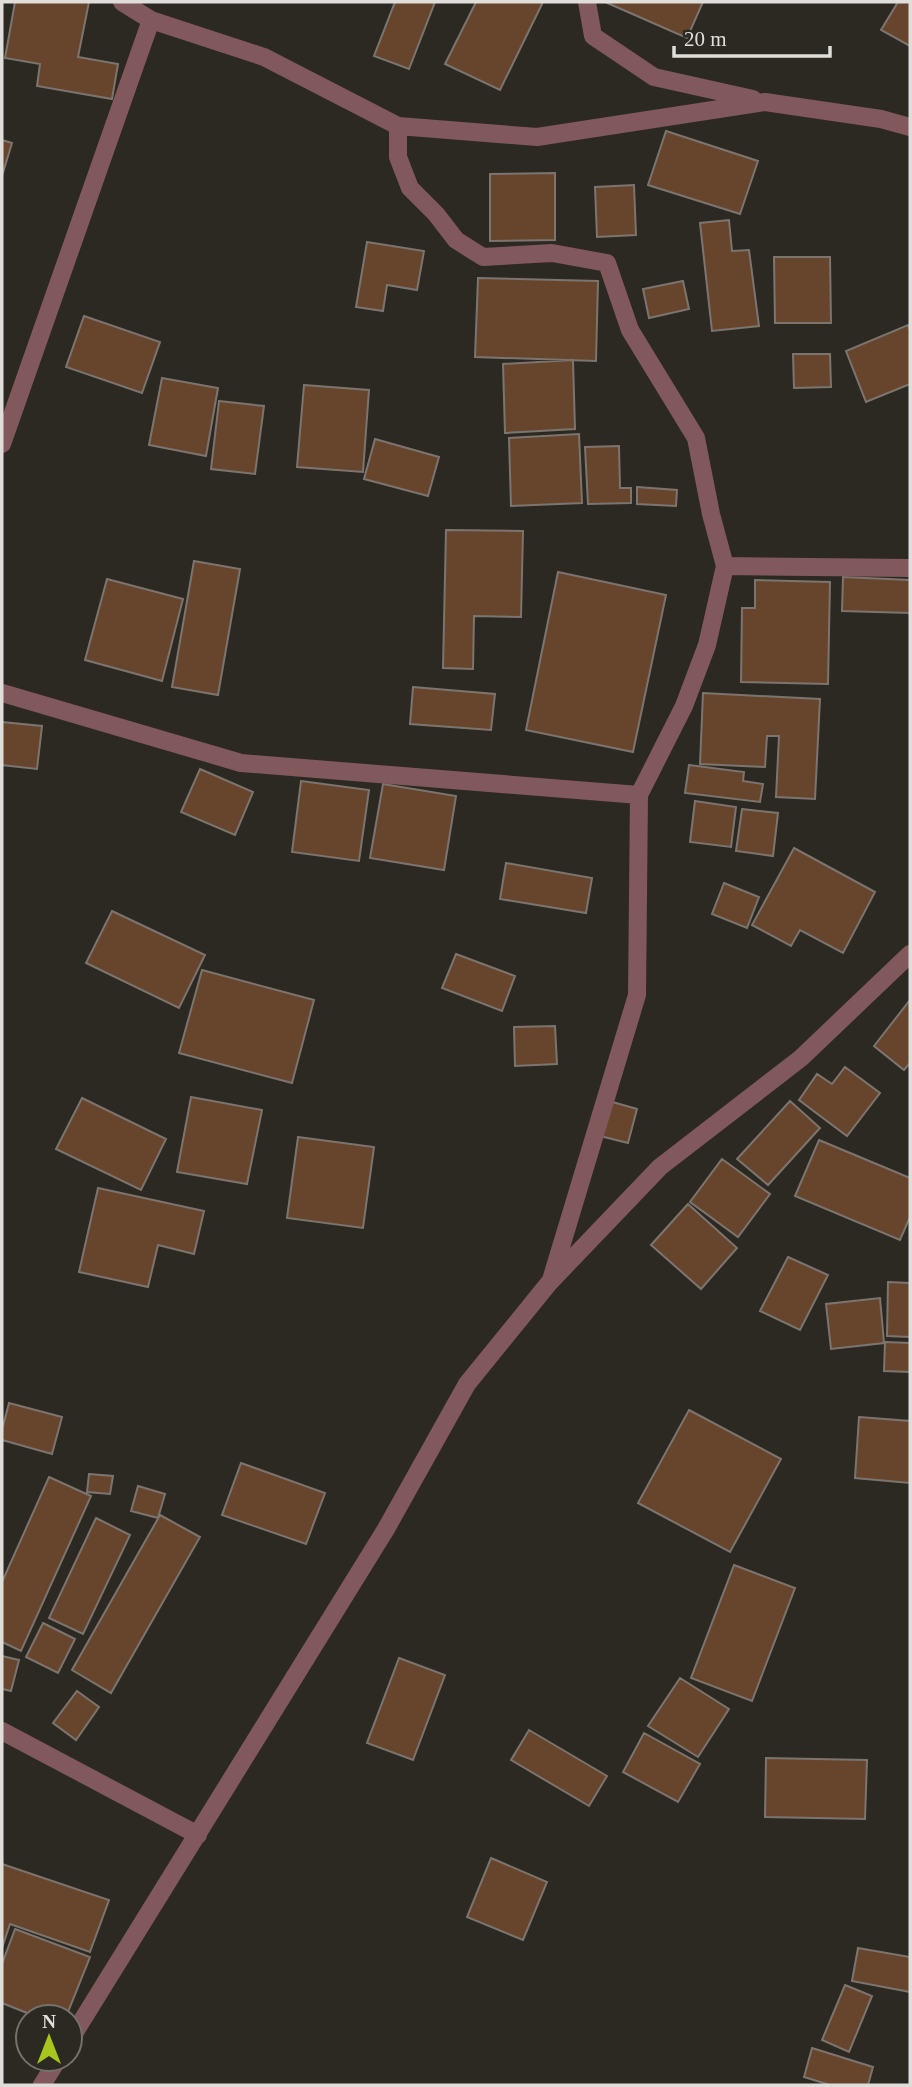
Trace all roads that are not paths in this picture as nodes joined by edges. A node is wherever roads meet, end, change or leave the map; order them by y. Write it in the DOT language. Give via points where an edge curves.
graph roads {
  1 [pos="122,2"];
  2 [pos="587,2"];
  3 [pos="151,20"];
  4 [pos="765,102"];
  5 [pos="398,126"];
  6 [pos="910,127"];
  7 [pos="2,444"];
  8 [pos="725,566"];
  9 [pos="910,568"];
  10 [pos="2,693"];
  11 [pos="639,795"];
  12 [pos="910,954"];
  13 [pos="550,1283"];
  14 [pos="2,1731"];
  15 [pos="198,1835"];
  16 [pos="84,2018"];
  1 -- 3 [label="street"];
  2 -- 4 [label="street" via="593,36 654,77"];
  3 -- 5 [label="street" via="264,57"];
  3 -- 7 [label="street"];
  4 -- 5 [label="street" via="537,137"];
  4 -- 6 [label="street"];
  5 -- 8 [label="street" via="398,157 410,188 456,240 483,257 552,253 607,263 630,330 696,438"];
  8 -- 9 [label="street"];
  8 -- 11 [label="street" via="703,658"];
  10 -- 11 [label="street" via="241,763"];
  11 -- 13 [label="street" via="636,995"];
  12 -- 13 [label="street" via="801,1058 660,1167"];
  13 -- 15 [label="street" via="467,1384 387,1529"];
  14 -- 15 [label="street"];
  15 -- 16 [label="street"];
}
